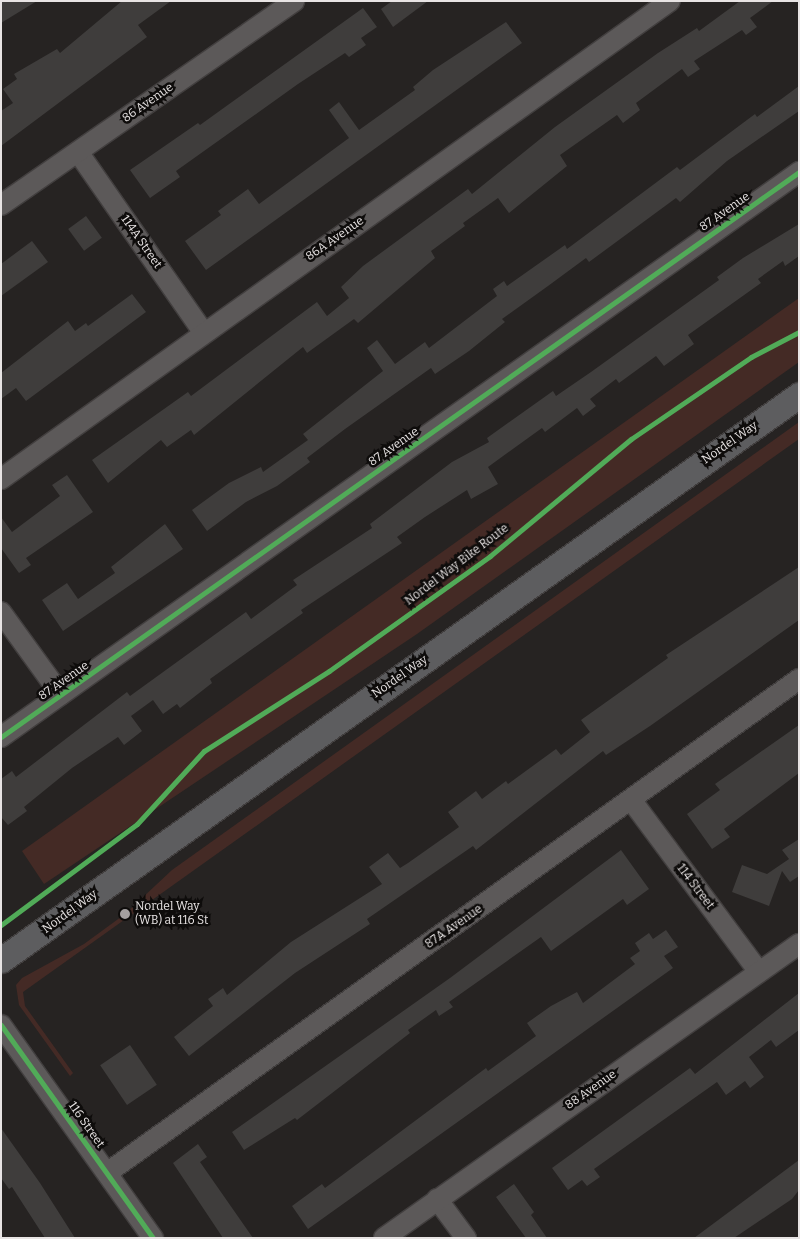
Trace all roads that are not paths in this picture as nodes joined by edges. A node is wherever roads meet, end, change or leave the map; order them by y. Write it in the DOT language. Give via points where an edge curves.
graph roads {
  1 [pos="294,1"];
  2 [pos="670,1"];
  3 [pos="78,152"];
  4 [pos="799,172"];
  5 [pos="1,205"];
  6 [pos="203,332"];
  7 [pos="799,395"];
  8 [pos="1,479"];
  9 [pos="1,612"];
  10 [pos="799,679"];
  11 [pos="61,695"];
  12 [pos="1,737"];
  13 [pos="632,801"];
  14 [pos="799,944"];
  15 [pos="1,960"];
  16 [pos="759,972"];
  17 [pos="1,1025"];
  18 [pos="107,1173"];
  19 [pos="437,1199"];
  20 [pos="153,1238"];
  21 [pos="384,1238"];
  22 [pos="466,1238"];
  1 -- 3 [label="street, 86 Avenue"];
  2 -- 6 [label="street, 86A Avenue"];
  3 -- 5 [label="street, 86 Avenue"];
  3 -- 6 [label="street, 114A Street"];
  4 -- 11 [label="street, 87 Avenue"];
  6 -- 8 [label="street, 86A Avenue"];
  7 -- 15 [label="main road, Nordel Way"];
  9 -- 11 [label="street"];
  10 -- 13 [label="street, 87A Avenue"];
  11 -- 12 [label="street, 87 Avenue"];
  13 -- 16 [label="street, 114 Street"];
  13 -- 18 [label="street, 87A Avenue"];
  14 -- 16 [label="street, 88 Avenue"];
  16 -- 19 [label="street, 88 Avenue"];
  17 -- 18 [label="street, 116 Street"];
  18 -- 20 [label="street, 116 Street"];
  19 -- 21 [label="street, 88 Avenue"];
  19 -- 22 [label="street"];
}
